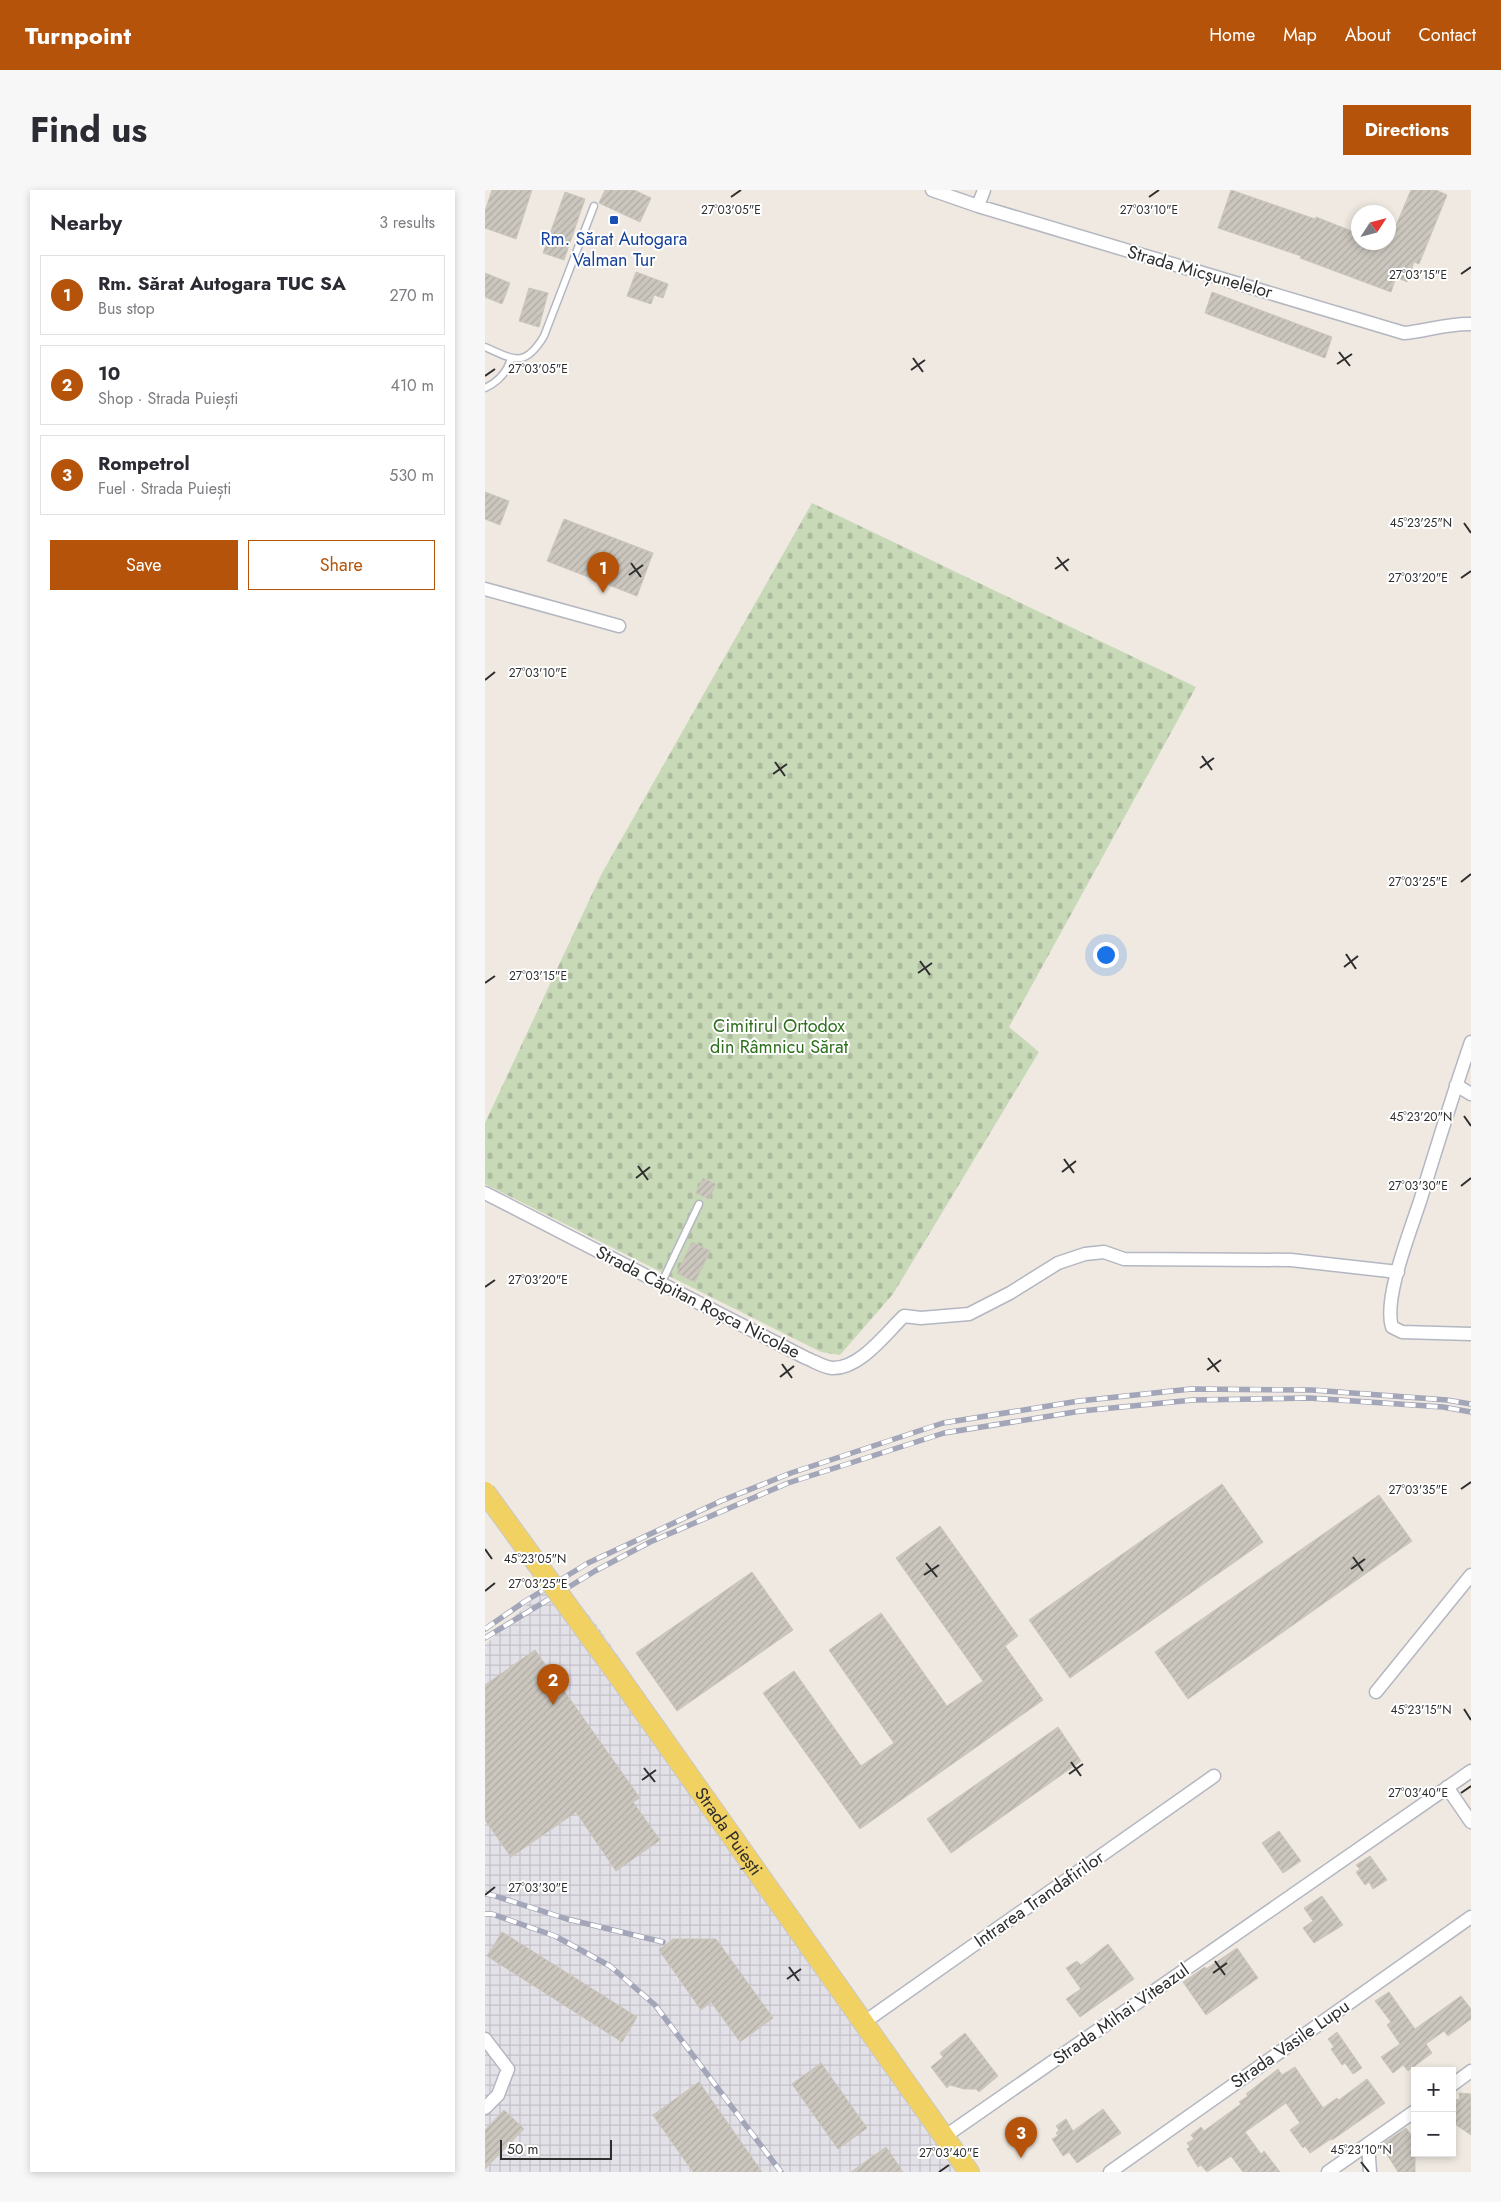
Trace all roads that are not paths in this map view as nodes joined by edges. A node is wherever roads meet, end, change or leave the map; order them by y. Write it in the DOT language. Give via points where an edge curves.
graph roads {
  1 [pos="932,190"];
  2 [pos="984,190"];
  3 [pos="594,206"];
  4 [pos="978,206"];
  5 [pos="1471,324"];
  6 [pos="485,347"];
  7 [pos="511,358"];
  8 [pos="485,388"];
  9 [pos="485,589"];
  10 [pos="619,626"];
  11 [pos="1471,1042"];
  12 [pos="1456,1085"];
  13 [pos="1471,1094"];
  14 [pos="485,1193"];
  15 [pos="699,1204"];
  16 [pos="1398,1272"];
  17 [pos="661,1284"];
  18 [pos="1471,1334"];
  19 [pos="485,1492"];
  20 [pos="1471,1575"];
  21 [pos="1376,1692"];
  22 [pos="1471,1770"];
  23 [pos="1215,1776"];
  24 [pos="1447,1787"];
  25 [pos="1471,1822"];
  26 [pos="1471,1917"];
  27 [pos="863,2023"];
  28 [pos="485,2039"];
  29 [pos="1471,2071"];
  30 [pos="1456,2081"];
  31 [pos="485,2108"];
  32 [pos="1414,2112"];
  33 [pos="944,2137"];
  34 [pos="1367,2144"];
  35 [pos="969,2172"];
  36 [pos="1110,2172"];
  37 [pos="1328,2172"];
  38 [pos="1370,2172"];
  1 -- 4 [label="street, Strada Micșunelelor"];
  2 -- 4 [label="street"];
  3 -- 7 [label="lane" via="544,336 527,358"];
  4 -- 5 [label="street, Strada Micșunelelor" via="1404,332"];
  6 -- 7 [label="lane"];
  7 -- 8 [label="lane" via="509,368 500,380"];
  9 -- 10 [label="street"];
  11 -- 12 [label="street"];
  12 -- 13 [label="street"];
  12 -- 16 [label="street"];
  14 -- 17 [label="street, Strada Căpitan Roșca Nicolae"];
  15 -- 17 [label="lane"];
  16 -- 17 [label="street, Strada Căpitan Roșca Nicolae" via="1291,1260 1124,1258 1104,1252 1085,1254 1058,1263 969,1314 921,1318 904,1316 850,1364 831,1368"];
  16 -- 18 [label="street" via="1389,1318 1392,1327 1402,1332"];
  19 -- 27 [label="main road, Strada Puiești, bridge"];
  20 -- 21 [label="street"];
  22 -- 24 [label="street, Strada Mihai Viteazul"];
  23 -- 27 [label="street, Intrarea Trandafirilor"];
  24 -- 25 [label="street"];
  24 -- 33 [label="street, Strada Mihai Viteazul"];
  26 -- 36 [label="street, Strada Vasile Lupu"];
  27 -- 33 [label="main road, Strada Puiești"];
  28 -- 31 [label="street" via="508,2069 498,2095"];
  29 -- 30 [label="street"];
  32 -- 34 [label="street"];
  33 -- 35 [label="main road, Strada Puiești"];
  34 -- 37 [label="street"];
  34 -- 38 [label="street"];
}
